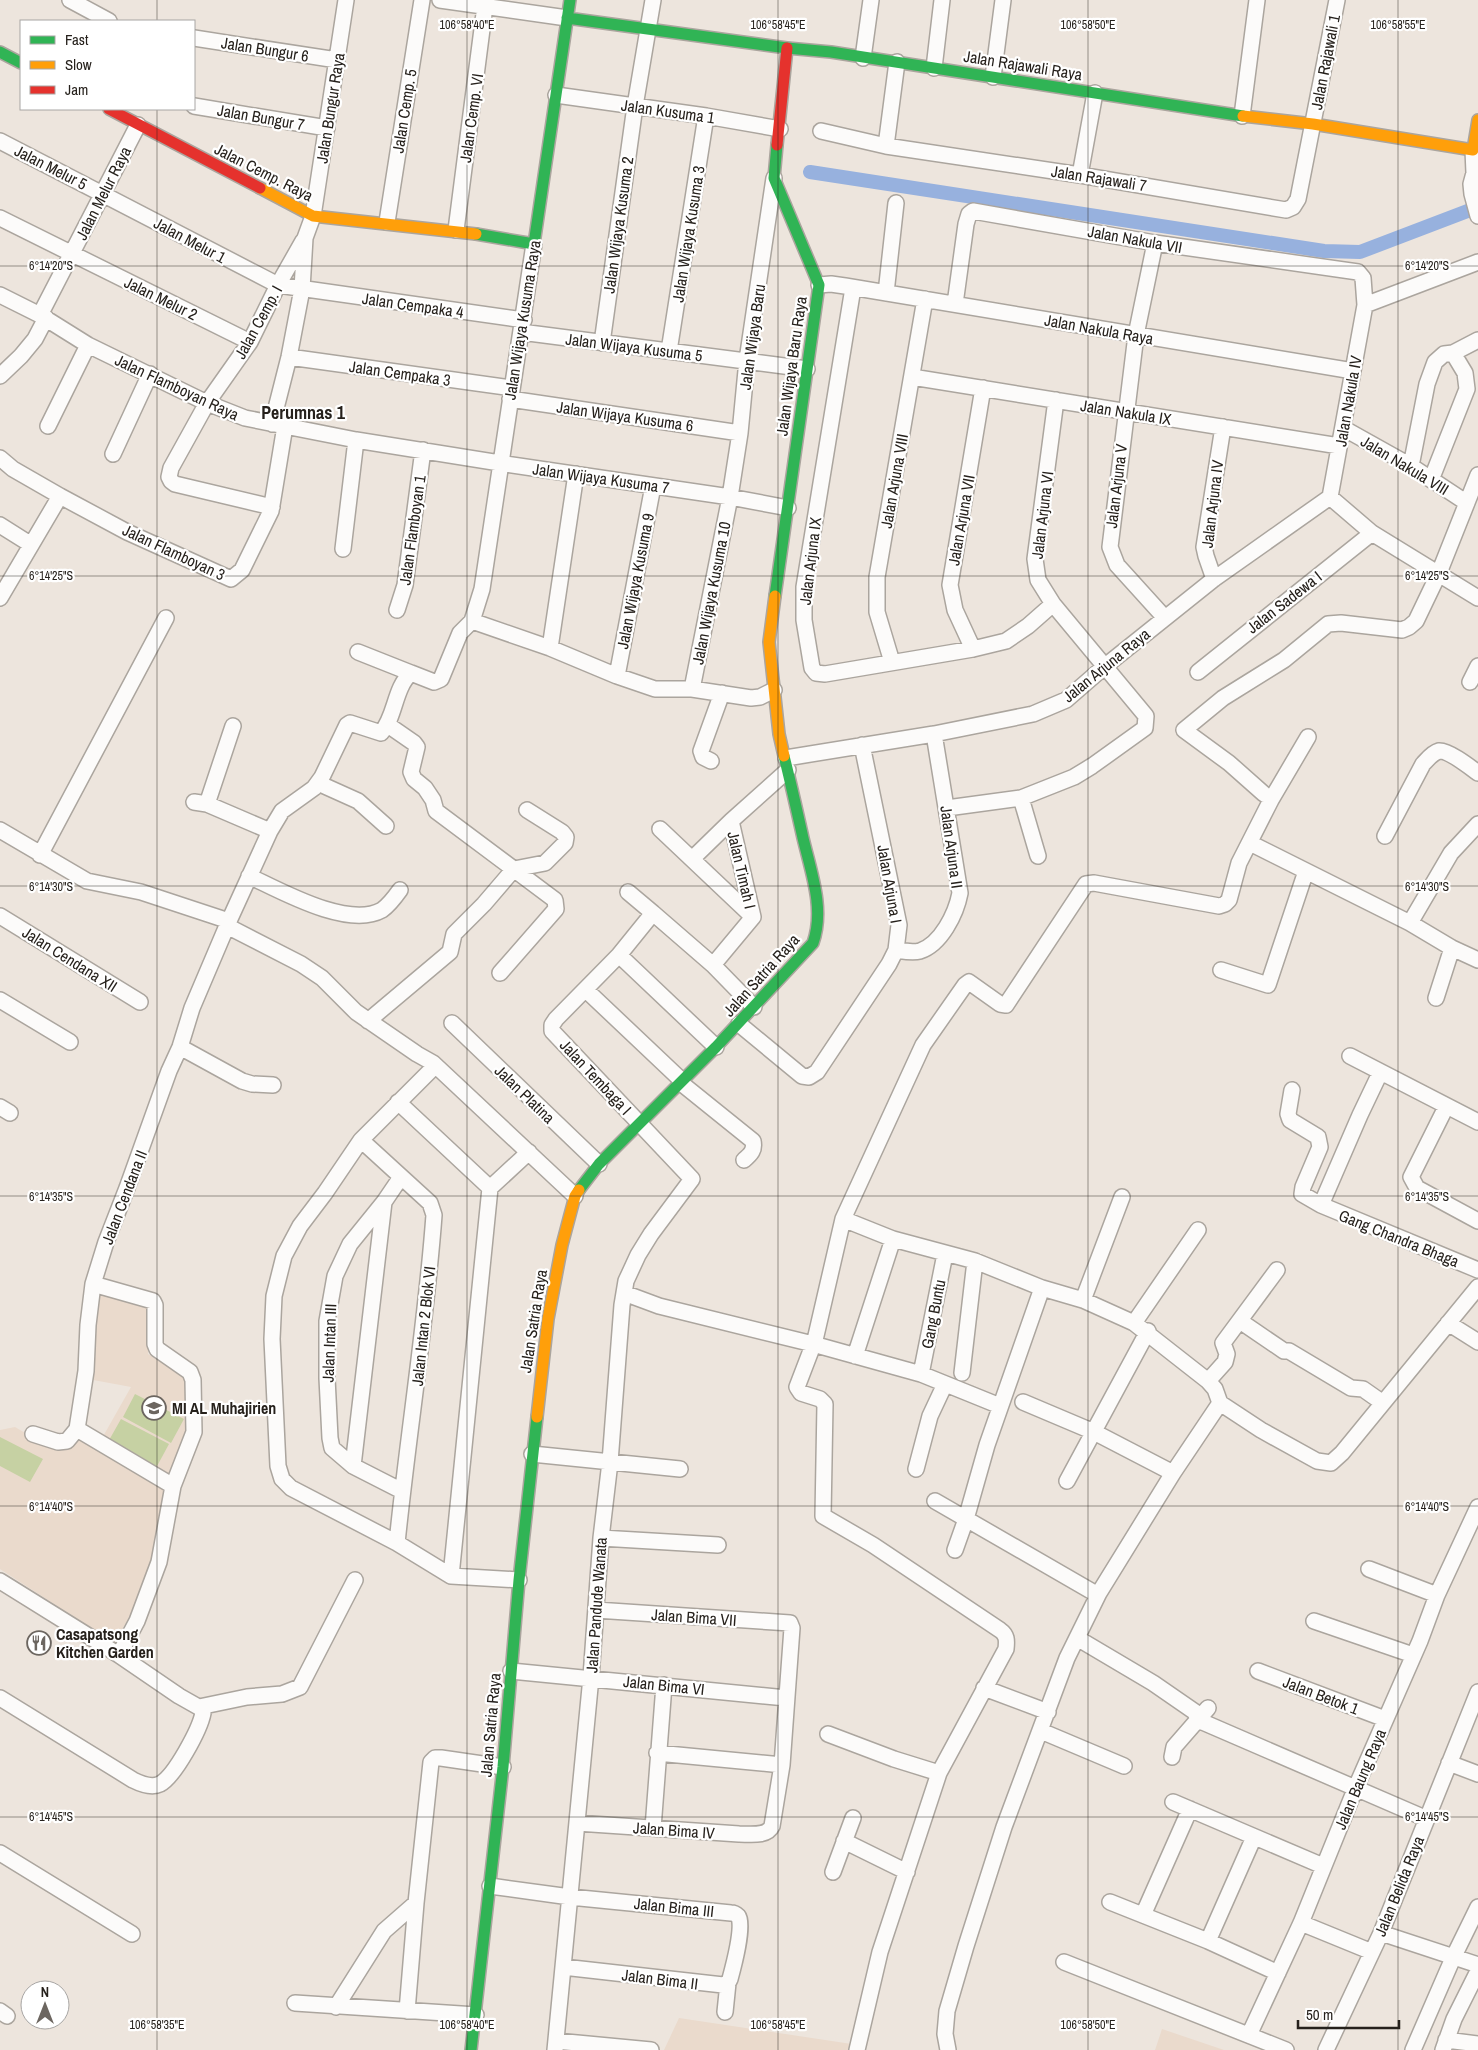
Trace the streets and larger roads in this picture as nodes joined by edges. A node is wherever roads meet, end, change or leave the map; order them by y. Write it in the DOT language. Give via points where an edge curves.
graph roads {
  1 [pos="70,0"];
  2 [pos="346,0"];
  3 [pos="422,0"];
  4 [pos="440,0"];
  5 [pos="570,0"];
  6 [pos="653,0"];
  7 [pos="871,0"];
  8 [pos="942,0"];
  9 [pos="1003,0"];
  10 [pos="1257,0"];
  11 [pos="1337,0"];
  12 [pos="485,6"];
  13 [pos="567,18"];
  14 [pos="107,20"];
  15 [pos="649,28"];
  16 [pos="195,38"];
  17 [pos="787,48"];
  18 [pos="0,52"];
  19 [pos="864,58"];
  20 [pos="337,60"];
  21 [pos="20,62"];
  22 [pos="897,62"];
  23 [pos="934,68"];
  24 [pos="993,77"];
  25 [pos="1095,93"];
  26 [pos="556,95"];
  27 [pos="195,106"];
  28 [pos="635,106"];
  29 [pos="113,110"];
  30 [pos="706,116"];
  31 [pos="1242,116"];
  32 [pos="1478,120"];
  33 [pos="1313,124"];
  34 [pos="138,125"];
  35 [pos="327,128"];
  36 [pos="780,129"];
  37 [pos="820,131"];
  38 [pos="0,141"];
  39 [pos="886,146"];
  40 [pos="1473,150"];
  41 [pos="1080,175"];
  42 [pos="774,178"];
  43 [pos="103,194"];
  44 [pos="896,202"];
  45 [pos="313,216"];
  46 [pos="1478,216"];
  47 [pos="0,218"];
  48 [pos="387,222"];
  49 [pos="456,230"];
  50 [pos="305,238"];
  51 [pos="1155,243"];
  52 [pos="534,244"];
  53 [pos="72,254"];
  54 [pos="1478,262"];
  55 [pos="278,285"];
  56 [pos="837,286"];
  57 [pos="302,289"];
  58 [pos="886,293"];
  59 [pos="0,295"];
  60 [pos="925,299"];
  61 [pos="955,304"];
  62 [pos="1365,306"];
  63 [pos="43,316"];
  64 [pos="522,326"];
  65 [pos="1136,335"];
  66 [pos="1478,340"];
  67 [pos="250,342"];
  68 [pos="602,343"];
  69 [pos="88,345"];
  70 [pos="669,352"];
  71 [pos="1453,353"];
  72 [pos="289,357"];
  73 [pos="747,360"];
  74 [pos="807,369"];
  75 [pos="1353,371"];
  76 [pos="150,374"];
  77 [pos="0,376"];
  78 [pos="912,377"];
  79 [pos="983,388"];
  80 [pos="510,393"];
  81 [pos="1056,400"];
  82 [pos="207,403"];
  83 [pos="1126,412"];
  84 [pos="279,425"];
  85 [pos="48,426"];
  86 [pos="1222,427"];
  87 [pos="1343,428"];
  88 [pos="740,433"];
  89 [pos="356,440"];
  90 [pos="1339,446"];
  91 [pos="423,450"];
  92 [pos="113,454"];
  93 [pos="0,458"];
  94 [pos="501,463"];
  95 [pos="1411,466"];
  96 [pos="576,474"];
  97 [pos="1478,475"];
  98 [pos="1431,480"];
  99 [pos="653,486"];
  100 [pos="60,496"];
  101 [pos="730,497"];
  102 [pos="1330,498"];
  103 [pos="1466,503"];
  104 [pos="272,507"];
  105 [pos="788,508"];
  106 [pos="0,525"];
  107 [pos="1372,533"];
  108 [pos="30,544"];
  109 [pos="343,549"];
  110 [pos="1439,573"];
  111 [pos="1214,579"];
  112 [pos="0,598"];
  113 [pos="1478,598"];
  114 [pos="1053,604"];
  115 [pos="397,610"];
  116 [pos="166,618"];
  117 [pos="1165,618"];
  118 [pos="472,621"];
  119 [pos="550,648"];
  120 [pos="973,649"];
  121 [pos="358,652"];
  122 [pos="892,662"];
  123 [pos="1478,666"];
  124 [pos="1104,667"];
  125 [pos="1198,672"];
  126 [pos="411,673"];
  127 [pos="617,676"];
  128 [pos="1470,682"];
  129 [pos="692,689"];
  130 [pos="722,693"];
  131 [pos="774,693"];
  132 [pos="388,725"];
  133 [pos="233,726"];
  134 [pos="934,734"];
  135 [pos="1308,737"];
  136 [pos="863,749"];
  137 [pos="711,761"];
  138 [pos="787,764"];
  139 [pos="1478,772"];
  140 [pos="318,783"];
  141 [pos="1264,794"];
  142 [pos="1021,798"];
  143 [pos="947,808"];
  144 [pos="527,810"];
  145 [pos="731,821"];
  146 [pos="1478,824"];
  147 [pos="386,826"];
  148 [pos="660,829"];
  149 [pos="0,830"];
  150 [pos="270,831"];
  151 [pos="1385,836"];
  152 [pos="1250,843"];
  153 [pos="40,855"];
  154 [pos="1038,856"];
  155 [pos="692,859"];
  156 [pos="514,869"];
  157 [pos="1306,871"];
  158 [pos="249,876"];
  159 [pos="400,890"];
  160 [pos="628,892"];
  161 [pos="653,913"];
  162 [pos="0,916"];
  163 [pos="753,917"];
  164 [pos="1410,923"];
  165 [pos="228,924"];
  166 [pos="1452,948"];
  167 [pos="896,950"];
  168 [pos="619,955"];
  169 [pos="1478,960"];
  170 [pos="713,965"];
  171 [pos="1221,970"];
  172 [pos="500,973"];
  173 [pos="586,990"];
  174 [pos="1436,998"];
  175 [pos="0,1000"];
  176 [pos="140,1002"];
  177 [pos="754,1007"];
  178 [pos="368,1021"];
  179 [pos="452,1023"];
  180 [pos="739,1024"];
  181 [pos="70,1042"];
  182 [pos="180,1048"];
  183 [pos="716,1048"];
  184 [pos="1350,1056"];
  185 [pos="435,1066"];
  186 [pos="1380,1073"];
  187 [pos="681,1083"];
  188 [pos="273,1084"];
  189 [pos="1292,1090"];
  190 [pos="398,1102"];
  191 [pos="1446,1107"];
  192 [pos="1478,1122"];
  193 [pos="640,1124"];
  194 [pos="361,1140"];
  195 [pos="528,1152"];
  196 [pos="744,1160"];
  197 [pos="599,1164"];
  198 [pos="401,1177"];
  199 [pos="692,1179"];
  200 [pos="490,1188"];
  201 [pos="575,1196"];
  202 [pos="1122,1197"];
  203 [pos="384,1202"];
  204 [pos="1321,1205"];
  205 [pos="843,1219"];
  206 [pos="1478,1221"];
  207 [pos="1198,1230"];
  208 [pos="892,1239"];
  209 [pos="945,1254"];
  210 [pos="975,1261"];
  211 [pos="1277,1270"];
  212 [pos="1478,1270"];
  213 [pos="93,1284"];
  214 [pos="1478,1287"];
  215 [pos="1042,1288"];
  216 [pos="624,1293"];
  217 [pos="1083,1300"];
  218 [pos="1240,1321"];
  219 [pos="1134,1322"];
  220 [pos="1448,1324"];
  221 [pos="1148,1332"];
  222 [pos="1478,1342"];
  223 [pos="813,1344"];
  224 [pos="855,1356"];
  225 [pos="962,1373"];
  226 [pos="921,1374"];
  227 [pos="1208,1381"];
  228 [pos="945,1384"];
  229 [pos="1023,1402"];
  230 [pos="1220,1403"];
  231 [pos="1383,1403"];
  232 [pos="1000,1406"];
  233 [pos="77,1429"];
  234 [pos="1094,1432"];
  235 [pos="33,1434"];
  236 [pos="532,1454"];
  237 [pos="610,1462"];
  238 [pos="353,1466"];
  239 [pos="916,1469"];
  240 [pos="680,1470"];
  241 [pos="1173,1473"];
  242 [pos="1068,1481"];
  243 [pos="173,1486"];
  244 [pos="402,1491"];
  245 [pos="935,1501"];
  246 [pos="1478,1507"];
  247 [pos="966,1520"];
  248 [pos="601,1538"];
  249 [pos="397,1543"];
  250 [pos="718,1545"];
  251 [pos="955,1550"];
  252 [pos="1369,1569"];
  253 [pos="451,1576"];
  254 [pos="355,1580"];
  255 [pos="519,1580"];
  256 [pos="0,1581"];
  257 [pos="1098,1595"];
  258 [pos="1437,1595"];
  259 [pos="596,1610"];
  260 [pos="1314,1621"];
  261 [pos="1077,1638"];
  262 [pos="119,1655"];
  263 [pos="1413,1655"];
  264 [pos="511,1671"];
  265 [pos="1258,1671"];
  266 [pos="591,1677"];
  267 [pos="664,1684"];
  268 [pos="984,1688"];
  269 [pos="1478,1692"];
  270 [pos="0,1698"];
  271 [pos="786,1698"];
  272 [pos="199,1707"];
  273 [pos="1208,1708"];
  274 [pos="1048,1712"];
  275 [pos="1385,1719"];
  276 [pos="1198,1720"];
  277 [pos="1041,1731"];
  278 [pos="828,1734"];
  279 [pos="658,1753"];
  280 [pos="1172,1757"];
  281 [pos="1449,1763"];
  282 [pos="782,1765"];
  283 [pos="1124,1766"];
  284 [pos="504,1767"];
  285 [pos="939,1773"];
  286 [pos="1478,1774"];
  287 [pos="1356,1786"];
  288 [pos="1173,1802"];
  289 [pos="1190,1809"];
  290 [pos="853,1818"];
  291 [pos="1427,1819"];
  292 [pos="577,1823"];
  293 [pos="652,1828"];
  294 [pos="1254,1837"];
  295 [pos="844,1841"];
  296 [pos="0,1853"];
  297 [pos="1323,1866"];
  298 [pos="833,1872"];
  299 [pos="907,1872"];
  300 [pos="490,1886"];
  301 [pos="570,1897"];
  302 [pos="1110,1902"];
  303 [pos="416,1903"];
  304 [pos="1478,1907"];
  305 [pos="1143,1915"];
  306 [pos="1301,1923"];
  307 [pos="1381,1933"];
  308 [pos="132,1934"];
  309 [pos="1208,1941"];
  310 [pos="1372,1952"];
  311 [pos="1064,1962"];
  312 [pos="1468,1963"];
  313 [pos="563,1967"];
  314 [pos="1278,1973"];
  315 [pos="728,1983"];
  316 [pos="295,2003"];
  317 [pos="336,2007"];
  318 [pos="407,2010"];
  319 [pos="725,2012"];
  320 [pos="476,2015"];
  321 [pos="1249,2035"];
  322 [pos="1478,2044"];
  323 [pos="555,2045"];
  324 [pos="1445,2045"];
  325 [pos="472,2050"];
  326 [pos="651,2050"];
  327 [pos="857,2050"];
  328 [pos="948,2050"];
  329 [pos="1286,2050"];
  330 [pos="1326,2050"];
  331 [pos="1413,2050"];
  1 -- 14 [label="street"];
  2 -- 20 [label="street, Jalan Bungur Raya"];
  3 -- 48 [label="street, Jalan Cemp. 5"];
  4 -- 12 [label="street"];
  5 -- 13 [label="street, Jalan Wijaya Kusuma Raya"];
  6 -- 15 [label="street, Jalan Wijaya Kusuma 2"];
  7 -- 19 [label="street"];
  8 -- 23 [label="street"];
  9 -- 24 [label="street"];
  10 -- 31 [label="street"];
  11 -- 33 [label="street, Jalan Rajawali 1"];
  12 -- 13 [label="street"];
  12 -- 49 [label="street, Jalan Cemp. VI"];
  13 -- 15 [label="street, Jalan Rajawali Raya"];
  13 -- 26 [label="street, Jalan Wijaya Kusuma Raya"];
  15 -- 17 [label="street, Jalan Rajawali Raya"];
  15 -- 28 [label="street, Jalan Wijaya Kusuma 2"];
  16 -- 20 [label="street, Jalan Bungur 6"];
  17 -- 19 [label="street, Jalan Rajawali Raya"];
  17 -- 36 [label="street, Jalan Wijaya Baru Raya"];
  18 -- 21 [label="street"];
  19 -- 22 [label="street, Jalan Rajawali Raya"];
  20 -- 35 [label="street, Jalan Bungur Raya"];
  22 -- 23 [label="street, Jalan Rajawali Raya"];
  22 -- 39 [label="street"];
  23 -- 24 [label="street, Jalan Rajawali Raya"];
  24 -- 25 [label="street, Jalan Rajawali Raya"];
  25 -- 31 [label="street, Jalan Rajawali Raya"];
  25 -- 41 [label="street"];
  26 -- 28 [label="street, Jalan Kusuma 1"];
  26 -- 52 [label="street, Jalan Wijaya Kusuma Raya"];
  27 -- 35 [label="street, Jalan Bungur 7"];
  28 -- 30 [label="street, Jalan Kusuma 1"];
  28 -- 68 [label="street, Jalan Wijaya Kusuma 2"];
  29 -- 34 [label="street, Jalan Cemp. Raya"];
  30 -- 36 [label="street, Jalan Kusuma 1"];
  30 -- 70 [label="street, Jalan Wijaya Kusuma 3"];
  31 -- 33 [label="street, Jalan Rajawali Raya"];
  32 -- 40 [label="street"];
  33 -- 40 [label="street, Jalan Rajawali Raya"];
  33 -- 41 [label="street, Jalan Rajawali 7" via="1298,199 1293,207 1286,210"];
  34 -- 43 [label="street, Jalan Melur Raya"];
  34 -- 45 [label="street, Jalan Cemp. Raya"];
  35 -- 45 [label="street, Jalan Bungur Raya"];
  36 -- 42 [label="street, Jalan Wijaya Baru Raya"];
  37 -- 39 [label="street, Jalan Rajawali 7"];
  38 -- 43 [label="street, Jalan Melur 5"];
  39 -- 41 [label="street, Jalan Rajawali 7"];
  40 -- 46 [label="street" via="1472,194"];
  42 -- 56 [label="street, Jalan Wijaya Baru Raya"];
  42 -- 73 [label="street, Jalan Wijaya Baru"];
  43 -- 53 [label="street, Jalan Melur Raya"];
  43 -- 55 [label="street, Jalan Melur 1"];
  44 -- 58 [label="street"];
  45 -- 48 [label="street, Jalan Cemp. Raya"];
  45 -- 50 [label="street, Jalan Cemp. I"];
  47 -- 53 [label="street, Jalan Melur 2"];
  48 -- 49 [label="street, Jalan Cemp. Raya"];
  49 -- 52 [label="street, Jalan Cemp. Raya"];
  50 -- 55 [label="street, Jalan Cemp. I"];
  50 -- 57 [label="street, Jalan Cemp. I"];
  51 -- 61 [label="street, Jalan Nakula VII" via="973,212 966,224"];
  51 -- 62 [label="street, Jalan Nakula VII" via="1358,272 1363,278"];
  51 -- 65 [label="street, Jalan Arjuna V"];
  52 -- 64 [label="street, Jalan Wijaya Kusuma Raya"];
  53 -- 63 [label="street, Jalan Melur Raya"];
  53 -- 67 [label="street, Jalan Melur 2"];
  54 -- 62 [label="street"];
  55 -- 57 [label="street, Jalan Melur 1"];
  55 -- 67 [label="street, Jalan Cemp. I"];
  56 -- 58 [label="street, Jalan Nakula Raya"];
  56 -- 74 [label="street, Jalan Wijaya Baru Raya"];
  56 -- 122 [label="street, Jalan Arjuna IX" via="804,587 804,620 812,668 816,673"];
  57 -- 64 [label="street, Jalan Cempaka 4"];
  57 -- 72 [label="street, Jalan Cemp. I"];
  58 -- 60 [label="street, Jalan Nakula Raya"];
  59 -- 63 [label="street, Jalan Flamboyan Raya"];
  60 -- 61 [label="street, Jalan Nakula Raya"];
  60 -- 78 [label="street, Jalan Arjuna VIII"];
  61 -- 65 [label="street, Jalan Nakula Raya"];
  62 -- 75 [label="street, Jalan Nakula IV"];
  63 -- 69 [label="street, Jalan Flamboyan Raya"];
  63 -- 77 [label="street, Jalan Melur Raya" via="35,339"];
  64 -- 68 [label="street, Jalan Wijaya Kusuma 5"];
  64 -- 80 [label="street, Jalan Wijaya Kusuma Raya"];
  65 -- 75 [label="street, Jalan Nakula Raya"];
  65 -- 83 [label="street, Jalan Arjuna V"];
  66 -- 71 [label="street"];
  67 -- 82 [label="street, Jalan Cemp. I"];
  68 -- 70 [label="street, Jalan Wijaya Kusuma 5"];
  69 -- 76 [label="street, Jalan Flamboyan Raya"];
  69 -- 85 [label="street"];
  70 -- 73 [label="street, Jalan Wijaya Kusuma 5"];
  71 -- 95 [label="street" via="1444,354 1435,362 1427,384"];
  71 -- 98 [label="street" via="1465,373 1467,389"];
  72 -- 80 [label="street, Jalan Cempaka 3"];
  72 -- 84 [label="street, Jalan Cemp. I"];
  73 -- 74 [label="street, Jalan Wijaya Kusuma 5"];
  73 -- 88 [label="street, Jalan Wijaya Baru"];
  74 -- 105 [label="street, Jalan Wijaya Baru Raya"];
  75 -- 87 [label="street, Jalan Nakula IV"];
  76 -- 82 [label="street, Jalan Flamboyan Raya"];
  76 -- 92 [label="street"];
  78 -- 79 [label="street, Jalan Nakula IX"];
  78 -- 122 [label="street, Jalan Arjuna VIII" via="877,577 877,612"];
  79 -- 81 [label="street, Jalan Nakula IX"];
  79 -- 120 [label="street, Jalan Arjuna VII" via="950,586 955,610"];
  80 -- 88 [label="street, Jalan Wijaya Kusuma 6"];
  80 -- 94 [label="street, Jalan Wijaya Kusuma Raya"];
  81 -- 83 [label="street, Jalan Nakula IX"];
  81 -- 114 [label="street, Jalan Arjuna VI" via="1035,559 1038,580"];
  82 -- 84 [label="street, Jalan Flamboyan Raya" via="245,418"];
  82 -- 104 [label="street, Jalan Cemp. I" via="169,477 175,484"];
  83 -- 86 [label="street, Jalan Nakula IX"];
  83 -- 117 [label="street, Jalan Arjuna V" via="1110,548 1117,565"];
  84 -- 89 [label="street, Jalan Flamboyan Raya"];
  84 -- 104 [label="street, Jalan Flamboyan 3"];
  86 -- 90 [label="street, Jalan Nakula IX"];
  86 -- 111 [label="street, Jalan Arjuna IV" via="1204,547"];
  87 -- 90 [label="street, Jalan Nakula IV"];
  87 -- 95 [label="street, Jalan Nakula VIII"];
  88 -- 101 [label="street, Jalan Wijaya Baru"];
  89 -- 91 [label="street, Jalan Flamboyan Raya"];
  89 -- 109 [label="street"];
  90 -- 102 [label="street, Jalan Nakula IV"];
  91 -- 94 [label="street, Jalan Flamboyan Raya"];
  91 -- 115 [label="street, Jalan Flamboyan 1" via="405,586"];
  93 -- 100 [label="street, Jalan Flamboyan 3"];
  94 -- 96 [label="street, Jalan Wijaya Kusuma 7"];
  94 -- 118 [label="street, Jalan Wijaya Kusuma Raya" via="482,589"];
  95 -- 98 [label="street, Jalan Nakula VIII"];
  96 -- 99 [label="street, Jalan Wijaya Kusuma 7"];
  96 -- 119 [label="street"];
  97 -- 103 [label="street"];
  98 -- 103 [label="street, Jalan Nakula VIII"];
  99 -- 101 [label="street, Jalan Wijaya Kusuma 7"];
  99 -- 127 [label="street, Jalan Wijaya Kusuma 9"];
  100 -- 104 [label="street, Jalan Flamboyan 3" via="127,532 231,579 242,570"];
  100 -- 108 [label="street"];
  101 -- 105 [label="street, Jalan Wijaya Kusuma 7"];
  101 -- 129 [label="street, Jalan Wijaya Kusuma 10"];
  102 -- 107 [label="street"];
  102 -- 111 [label="street, Jalan Arjuna Raya"];
  103 -- 110 [label="street"];
  105 -- 131 [label="street, Jalan Wijaya Baru Raya" via="769,642"];
  106 -- 108 [label="street"];
  107 -- 110 [label="street"];
  107 -- 125 [label="street, Jalan Sadewa I"];
  108 -- 112 [label="street"];
  110 -- 113 [label="street"];
  110 -- 141 [label="street" via="1416,621 1409,627 1402,630 1328,624 1284,660 1223,698 1187,726 1184,730 1188,735 1230,763"];
  111 -- 117 [label="street, Jalan Arjuna Raya"];
  114 -- 120 [label="street, Jalan Arjuna IX" via="1006,641"];
  114 -- 124 [label="street, Jalan Arjuna VI"];
  116 -- 153 [label="street"];
  117 -- 124 [label="street, Jalan Arjuna Raya"];
  118 -- 119 [label="street"];
  118 -- 126 [label="street, Jalan Wijaya Kusuma Raya" via="460,634 441,679 434,682"];
  119 -- 127 [label="street"];
  120 -- 122 [label="street, Jalan Arjuna IX"];
  121 -- 126 [label="street, Jalan Wijaya Kusuma Raya"];
  123 -- 128 [label="street"];
  124 -- 134 [label="street, Jalan Arjuna Raya" via="1066,700 1048,709"];
  124 -- 142 [label="street" via="1146,716 1145,728 1074,777"];
  126 -- 132 [label="street" via="404,680"];
  127 -- 129 [label="street" via="655,689"];
  129 -- 130 [label="street"];
  130 -- 131 [label="street" via="751,698"];
  130 -- 137 [label="street" via="701,751 703,757"];
  131 -- 138 [label="street, Jalan Satria Raya"];
  132 -- 140 [label="street" via="382,733 350,722"];
  132 -- 156 [label="street" via="418,747 411,772 433,800 436,810"];
  133 -- 150 [label="street" via="200,803"];
  134 -- 136 [label="street, Jalan Arjuna Raya"];
  134 -- 143 [label="street, Jalan Arjuna II"];
  135 -- 152 [label="street"];
  136 -- 138 [label="street, Jalan Arjuna Raya"];
  136 -- 167 [label="street, Jalan Arjuna I" via="899,925"];
  138 -- 145 [label="street"];
  138 -- 177 [label="street, Jalan Satria Raya" via="816,893 817,932 813,943"];
  139 -- 151 [label="street" via="1446,752 1439,751 1431,756 1423,764"];
  140 -- 147 [label="street" via="358,801"];
  140 -- 150 [label="street, Jalan Cendana II" via="282,811"];
  142 -- 143 [label="street"];
  142 -- 154 [label="street"];
  143 -- 167 [label="street, Jalan Arjuna II" via="960,893 955,910 941,935 931,945 919,951"];
  144 -- 156 [label="street" via="562,832 566,837 565,843 546,863"];
  145 -- 155 [label="street"];
  145 -- 163 [label="street, Jalan Timah I"];
  146 -- 164 [label="street" via="1451,853"];
  148 -- 155 [label="street"];
  149 -- 153 [label="street"];
  150 -- 158 [label="street, Jalan Cendana II"];
  152 -- 157 [label="street"];
  152 -- 205 [label="street" via="1239,863 1225,904 1218,906 1086,884 1006,1005 969,982 965,985 923,1046"];
  153 -- 165 [label="street" via="87,881 141,892"];
  155 -- 163 [label="street"];
  156 -- 172 [label="street" via="557,904"];
  156 -- 178 [label="street" via="454,934 450,952"];
  157 -- 164 [label="street"];
  157 -- 171 [label="street" via="1268,985"];
  158 -- 159 [label="street" via="331,911 365,916 382,910"];
  158 -- 165 [label="street, Jalan Cendana II"];
  160 -- 161 [label="street"];
  161 -- 168 [label="street"];
  161 -- 170 [label="street"];
  162 -- 176 [label="street, Jalan Cendana XII"];
  163 -- 170 [label="street, Jalan Timah I"];
  164 -- 166 [label="street"];
  165 -- 178 [label="street" via="322,978"];
  165 -- 182 [label="street, Jalan Cendana II" via="192,1008"];
  166 -- 169 [label="street"];
  166 -- 174 [label="street"];
  167 -- 180 [label="street, Jalan Arjuna I" via="817,1072 802,1076"];
  168 -- 173 [label="street"];
  168 -- 183 [label="street"];
  170 -- 177 [label="street"];
  173 -- 187 [label="street"];
  173 -- 193 [label="street, Jalan Tembaga I" via="556,1019 552,1031"];
  175 -- 181 [label="street"];
  177 -- 180 [label="street, Jalan Satria Raya"];
  178 -- 185 [label="street"];
  179 -- 197 [label="street, Jalan Platina"];
  180 -- 183 [label="street, Jalan Satria Raya"];
  182 -- 188 [label="street" via="242,1081"];
  182 -- 213 [label="street, Jalan Cendana II"];
  183 -- 187 [label="street, Jalan Satria Raya"];
  184 -- 186 [label="street"];
  185 -- 190 [label="street"];
  185 -- 195 [label="street"];
  186 -- 191 [label="street"];
  186 -- 204 [label="street"];
  187 -- 193 [label="street, Jalan Satria Raya"];
  187 -- 196 [label="street" via="753,1141 752,1154"];
  189 -- 204 [label="street, Gang Chandra Bhaga" via="1290,1120 1318,1136 1320,1147 1302,1194"];
  190 -- 194 [label="street"];
  190 -- 200 [label="street"];
  191 -- 192 [label="street"];
  191 -- 206 [label="street" via="1411,1177 1417,1188"];
  193 -- 197 [label="street, Jalan Satria Raya"];
  193 -- 199 [label="street, Jalan Tembaga I"];
  194 -- 198 [label="street, Jalan Intan 2 Blok VI"];
  194 -- 249 [label="street" via="300,1226 284,1256 274,1296 272,1339 277,1452 282,1479 290,1488"];
  195 -- 200 [label="street"];
  195 -- 201 [label="street"];
  197 -- 201 [label="street, Jalan Satria Raya"];
  198 -- 203 [label="street, Jalan Intan III"];
  198 -- 244 [label="street, Jalan Intan 2 Blok VI" via="430,1203 434,1215"];
  199 -- 216 [label="street, Jalan Pandude Wanata" via="650,1234 626,1282"];
  200 -- 253 [label="street"];
  201 -- 236 [label="street, Jalan Satria Raya" via="548,1319"];
  202 -- 217 [label="street"];
  203 -- 238 [label="street"];
  203 -- 238 [label="street, Jalan Intan III" via="350,1244 334,1276 327,1321 330,1438 332,1448"];
  204 -- 212 [label="street, Gang Chandra Bhaga"];
  205 -- 208 [label="street"];
  205 -- 223 [label="street"];
  207 -- 219 [label="street"];
  208 -- 209 [label="street"];
  208 -- 224 [label="street"];
  209 -- 210 [label="street"];
  209 -- 226 [label="street, Gang Buntu"];
  210 -- 215 [label="street"];
  210 -- 225 [label="street"];
  211 -- 218 [label="street"];
  213 -- 233 [label="street, Jalan Cendana II" via="86,1371"];
  213 -- 243 [label="street" via="153,1301 157,1349 190,1372 194,1432"];
  214 -- 220 [label="street"];
  215 -- 217 [label="street"];
  215 -- 232 [label="street"];
  216 -- 223 [label="street" via="659,1306"];
  216 -- 237 [label="street, Jalan Pandude Wanata"];
  217 -- 219 [label="street"];
  218 -- 227 [label="street" via="1223,1343 1227,1354 1225,1362"];
  218 -- 231 [label="street" via="1284,1351 1351,1388 1363,1389"];
  219 -- 221 [label="street"];
  220 -- 222 [label="street"];
  220 -- 231 [label="street"];
  221 -- 227 [label="street"];
  221 -- 234 [label="street"];
  223 -- 224 [label="street"];
  223 -- 268 [label="street" via="797,1387 801,1393 825,1404 823,1516 873,1545 1004,1633 1006,1648"];
  224 -- 226 [label="street"];
  226 -- 228 [label="street"];
  227 -- 230 [label="street"];
  228 -- 232 [label="street"];
  228 -- 239 [label="street" via="930,1416"];
  229 -- 234 [label="street"];
  230 -- 231 [label="street" via="1303,1455 1331,1463"];
  230 -- 241 [label="street"];
  232 -- 247 [label="street"];
  233 -- 235 [label="street" via="67,1441 58,1442"];
  233 -- 243 [label="street"];
  234 -- 241 [label="street"];
  234 -- 242 [label="street"];
  236 -- 237 [label="street"];
  236 -- 255 [label="street, Jalan Satria Raya"];
  237 -- 240 [label="street"];
  237 -- 248 [label="street, Jalan Pandude Wanata"];
  238 -- 244 [label="street, Jalan Intan III"];
  241 -- 257 [label="street"];
  243 -- 262 [label="street" via="159,1562 138,1621"];
  244 -- 249 [label="street, Jalan Intan 2 Blok VI"];
  245 -- 247 [label="street"];
  246 -- 258 [label="street, Jalan Baung Raya"];
  247 -- 251 [label="street"];
  247 -- 257 [label="street"];
  248 -- 250 [label="street"];
  248 -- 259 [label="street, Jalan Pandude Wanata"];
  249 -- 253 [label="street"];
  252 -- 258 [label="street"];
  253 -- 255 [label="street"];
  254 -- 272 [label="street" via="300,1687 282,1694"];
  255 -- 264 [label="street, Jalan Satria Raya"];
  256 -- 262 [label="street"];
  257 -- 261 [label="street"];
  258 -- 263 [label="street, Jalan Baung Raya"];
  259 -- 266 [label="street, Jalan Pandude Wanata"];
  259 -- 271 [label="street, Jalan Bima VII" via="785,1622 792,1626"];
  260 -- 263 [label="street"];
  261 -- 274 [label="street"];
  261 -- 276 [label="street" via="1153,1683 1195,1712"];
  262 -- 272 [label="street"];
  263 -- 275 [label="street, Jalan Baung Raya"];
  264 -- 266 [label="street, Jalan Bima VI"];
  264 -- 284 [label="street, Jalan Satria Raya"];
  265 -- 275 [label="street, Jalan Betok 1"];
  266 -- 267 [label="street, Jalan Bima VI"];
  266 -- 292 [label="street, Jalan Pandude Wanata"];
  267 -- 271 [label="street, Jalan Bima VI"];
  267 -- 279 [label="street"];
  268 -- 274 [label="street"];
  268 -- 285 [label="street"];
  269 -- 281 [label="street, Jalan Belida Raya"];
  270 -- 272 [label="street" via="149,1786 160,1784 176,1767 202,1716"];
  271 -- 282 [label="street"];
  273 -- 276 [label="street"];
  274 -- 277 [label="street"];
  275 -- 287 [label="street, Jalan Baung Raya"];
  276 -- 280 [label="street" via="1174,1747"];
  276 -- 287 [label="street"];
  277 -- 283 [label="street"];
  277 -- 328 [label="street" via="1004,1827 963,1955 947,2011"];
  278 -- 285 [label="street"];
  279 -- 282 [label="street"];
  279 -- 293 [label="street"];
  281 -- 286 [label="street"];
  281 -- 291 [label="street, Jalan Belida Raya"];
  282 -- 293 [label="street, Jalan Bima IV" via="770,1830 761,1834 739,1834"];
  284 -- 300 [label="street, Jalan Satria Raya"];
  284 -- 303 [label="street" via="441,1758 432,1760"];
  285 -- 299 [label="street"];
  287 -- 291 [label="street"];
  287 -- 297 [label="street, Jalan Baung Raya"];
  288 -- 289 [label="street"];
  289 -- 294 [label="street"];
  289 -- 305 [label="street"];
  290 -- 295 [label="street"];
  291 -- 307 [label="street, Jalan Belida Raya"];
  292 -- 293 [label="street, Jalan Bima IV"];
  292 -- 301 [label="street, Jalan Pandude Wanata"];
  294 -- 297 [label="street"];
  294 -- 309 [label="street"];
  295 -- 298 [label="street"];
  295 -- 299 [label="street"];
  296 -- 308 [label="street"];
  297 -- 306 [label="street, Jalan Baung Raya"];
  299 -- 327 [label="street" via="880,1952"];
  300 -- 301 [label="street, Jalan Bima III"];
  300 -- 320 [label="street, Jalan Satria Raya"];
  301 -- 313 [label="street, Jalan Pandude Wanata"];
  301 -- 315 [label="street, Jalan Bima III" via="733,1913 740,1921"];
  302 -- 305 [label="street"];
  303 -- 317 [label="street" via="384,1931"];
  303 -- 318 [label="street"];
  304 -- 312 [label="street"];
  305 -- 309 [label="street"];
  306 -- 310 [label="street"];
  306 -- 314 [label="street, Jalan Baung Raya"];
  307 -- 310 [label="street, Jalan Belida Raya"];
  307 -- 312 [label="street"];
  309 -- 314 [label="street"];
  310 -- 330 [label="street, Jalan Belida Raya"];
  311 -- 321 [label="street"];
  312 -- 324 [label="street"];
  312 -- 331 [label="street"];
  313 -- 315 [label="street, Jalan Bima II" via="716,1985"];
  313 -- 323 [label="street, Jalan Pandude Wanata"];
  314 -- 321 [label="street, Jalan Baung Raya"];
  315 -- 319 [label="street"];
  316 -- 317 [label="street"];
  317 -- 318 [label="street"];
  318 -- 320 [label="street"];
  320 -- 325 [label="street, Jalan Satria Raya"];
  321 -- 329 [label="street"];
  322 -- 324 [label="street"];
  323 -- 326 [label="street"];
}
